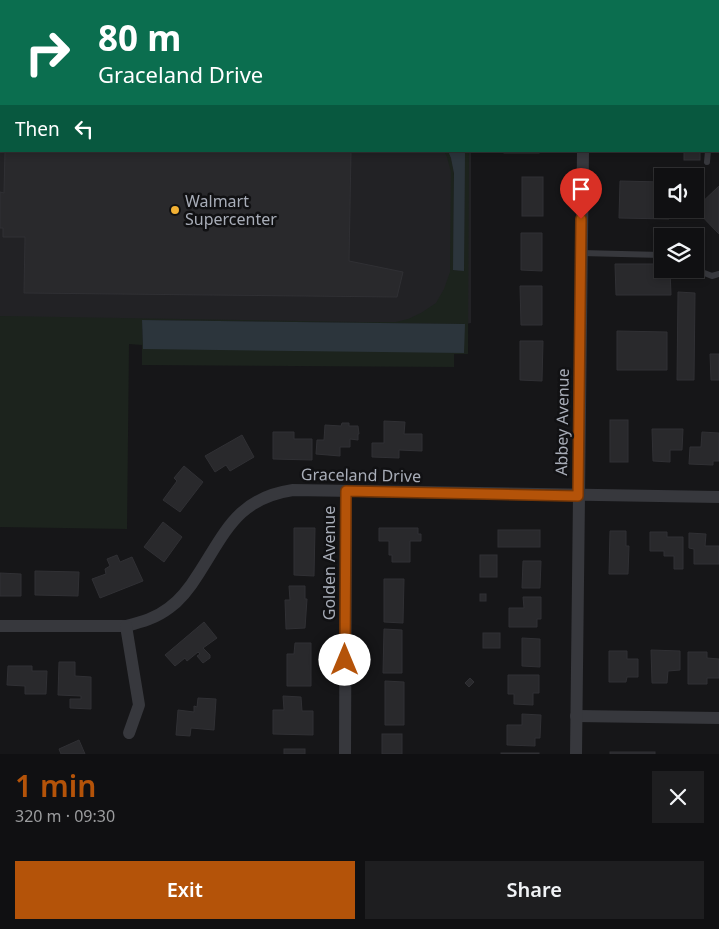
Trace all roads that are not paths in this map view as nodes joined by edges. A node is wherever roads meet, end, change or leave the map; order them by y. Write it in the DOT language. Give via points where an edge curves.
graph roads {
  1 [pos="583,152"];
  2 [pos="708,152"];
  3 [pos="707,162"];
  4 [pos="581,253"];
  5 [pos="654,255"];
  6 [pos="704,273"];
  7 [pos="719,274"];
  8 [pos="346,491"];
  9 [pos="578,496"];
  10 [pos="719,497"];
  11 [pos="0,626"];
  12 [pos="126,626"];
  13 [pos="576,716"];
  14 [pos="719,718"];
  15 [pos="129,733"];
  16 [pos="345,754"];
  17 [pos="576,754"];
  1 -- 4 [label="street, Abbey Avenue"];
  2 -- 3 [label="lane"];
  4 -- 5 [label="lane"];
  4 -- 9 [label="street, Abbey Avenue"];
  6 -- 7 [label="lane" via="712,276"];
  8 -- 9 [label="street, Graceland Drive"];
  8 -- 12 [label="street, Graceland Drive" via="293,490 278,492 252,503 230,523 182,597 156,616"];
  8 -- 16 [label="street, Golden Avenue"];
  9 -- 10 [label="street, Graceland Drive"];
  9 -- 13 [label="street, Abbey Avenue"];
  11 -- 12 [label="street, Graceland Drive"];
  12 -- 15 [label="street" via="139,705"];
  13 -- 14 [label="street"];
  13 -- 17 [label="street, Abbey Avenue"];
}
